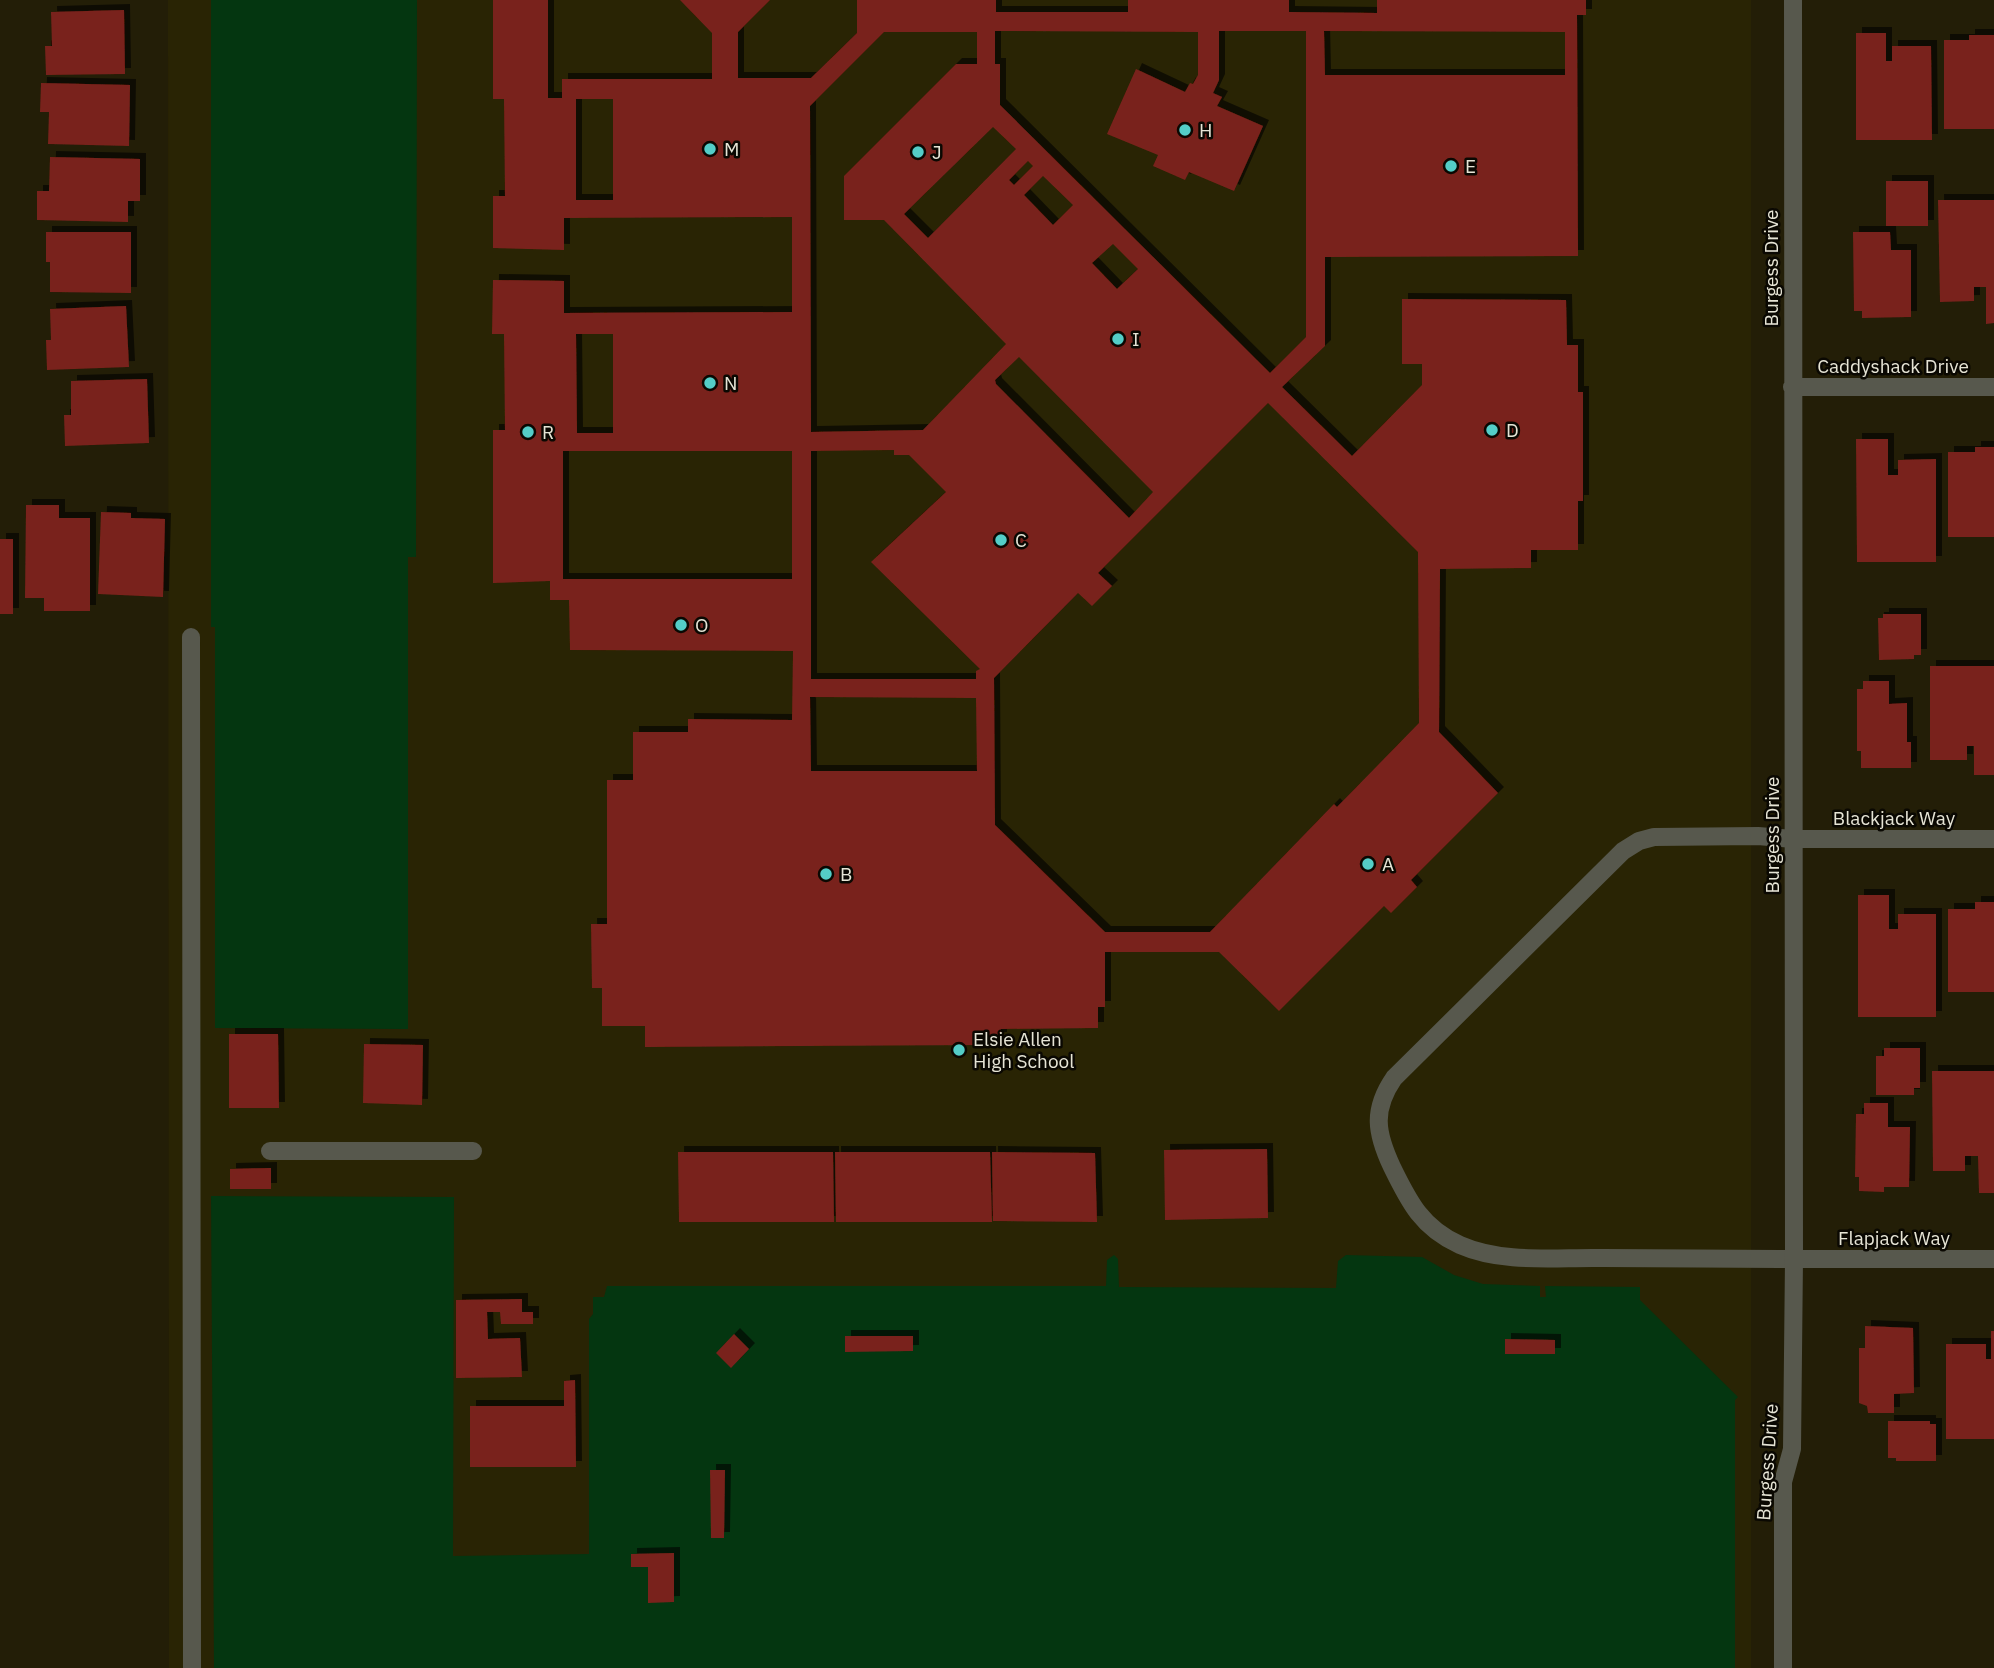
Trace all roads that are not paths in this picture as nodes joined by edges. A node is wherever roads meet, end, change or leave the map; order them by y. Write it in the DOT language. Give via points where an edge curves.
graph roads {
  1 [pos="1793,0"];
  2 [pos="1792,387"];
  3 [pos="1994,387"];
  4 [pos="191,637"];
  5 [pos="1793,839"];
  6 [pos="1994,839"];
  7 [pos="271,1151"];
  8 [pos="473,1151"];
  9 [pos="1794,1259"];
  10 [pos="1994,1259"];
  11 [pos="192,1668"];
  12 [pos="1783,1668"];
  1 -- 2 [label="street, Burgess Drive"];
  2 -- 3 [label="street, Caddyshack Drive"];
  2 -- 5 [label="street, Burgess Drive"];
  4 -- 11 [label="street"];
  5 -- 6 [label="street, Blackjack Way"];
  5 -- 9 [label="street, Burgess Drive"];
  5 -- 9 [label="street, Blackjack Way" via="1654,837 1623,851 1394,1078 1383,1094 1378,1127 1384,1149 1418,1216 1437,1232 1476,1251 1522,1257"];
  7 -- 8 [label="street"];
  9 -- 10 [label="street, Flapjack Way"];
  9 -- 12 [label="street, Burgess Drive" via="1792,1449 1783,1482"];
}
